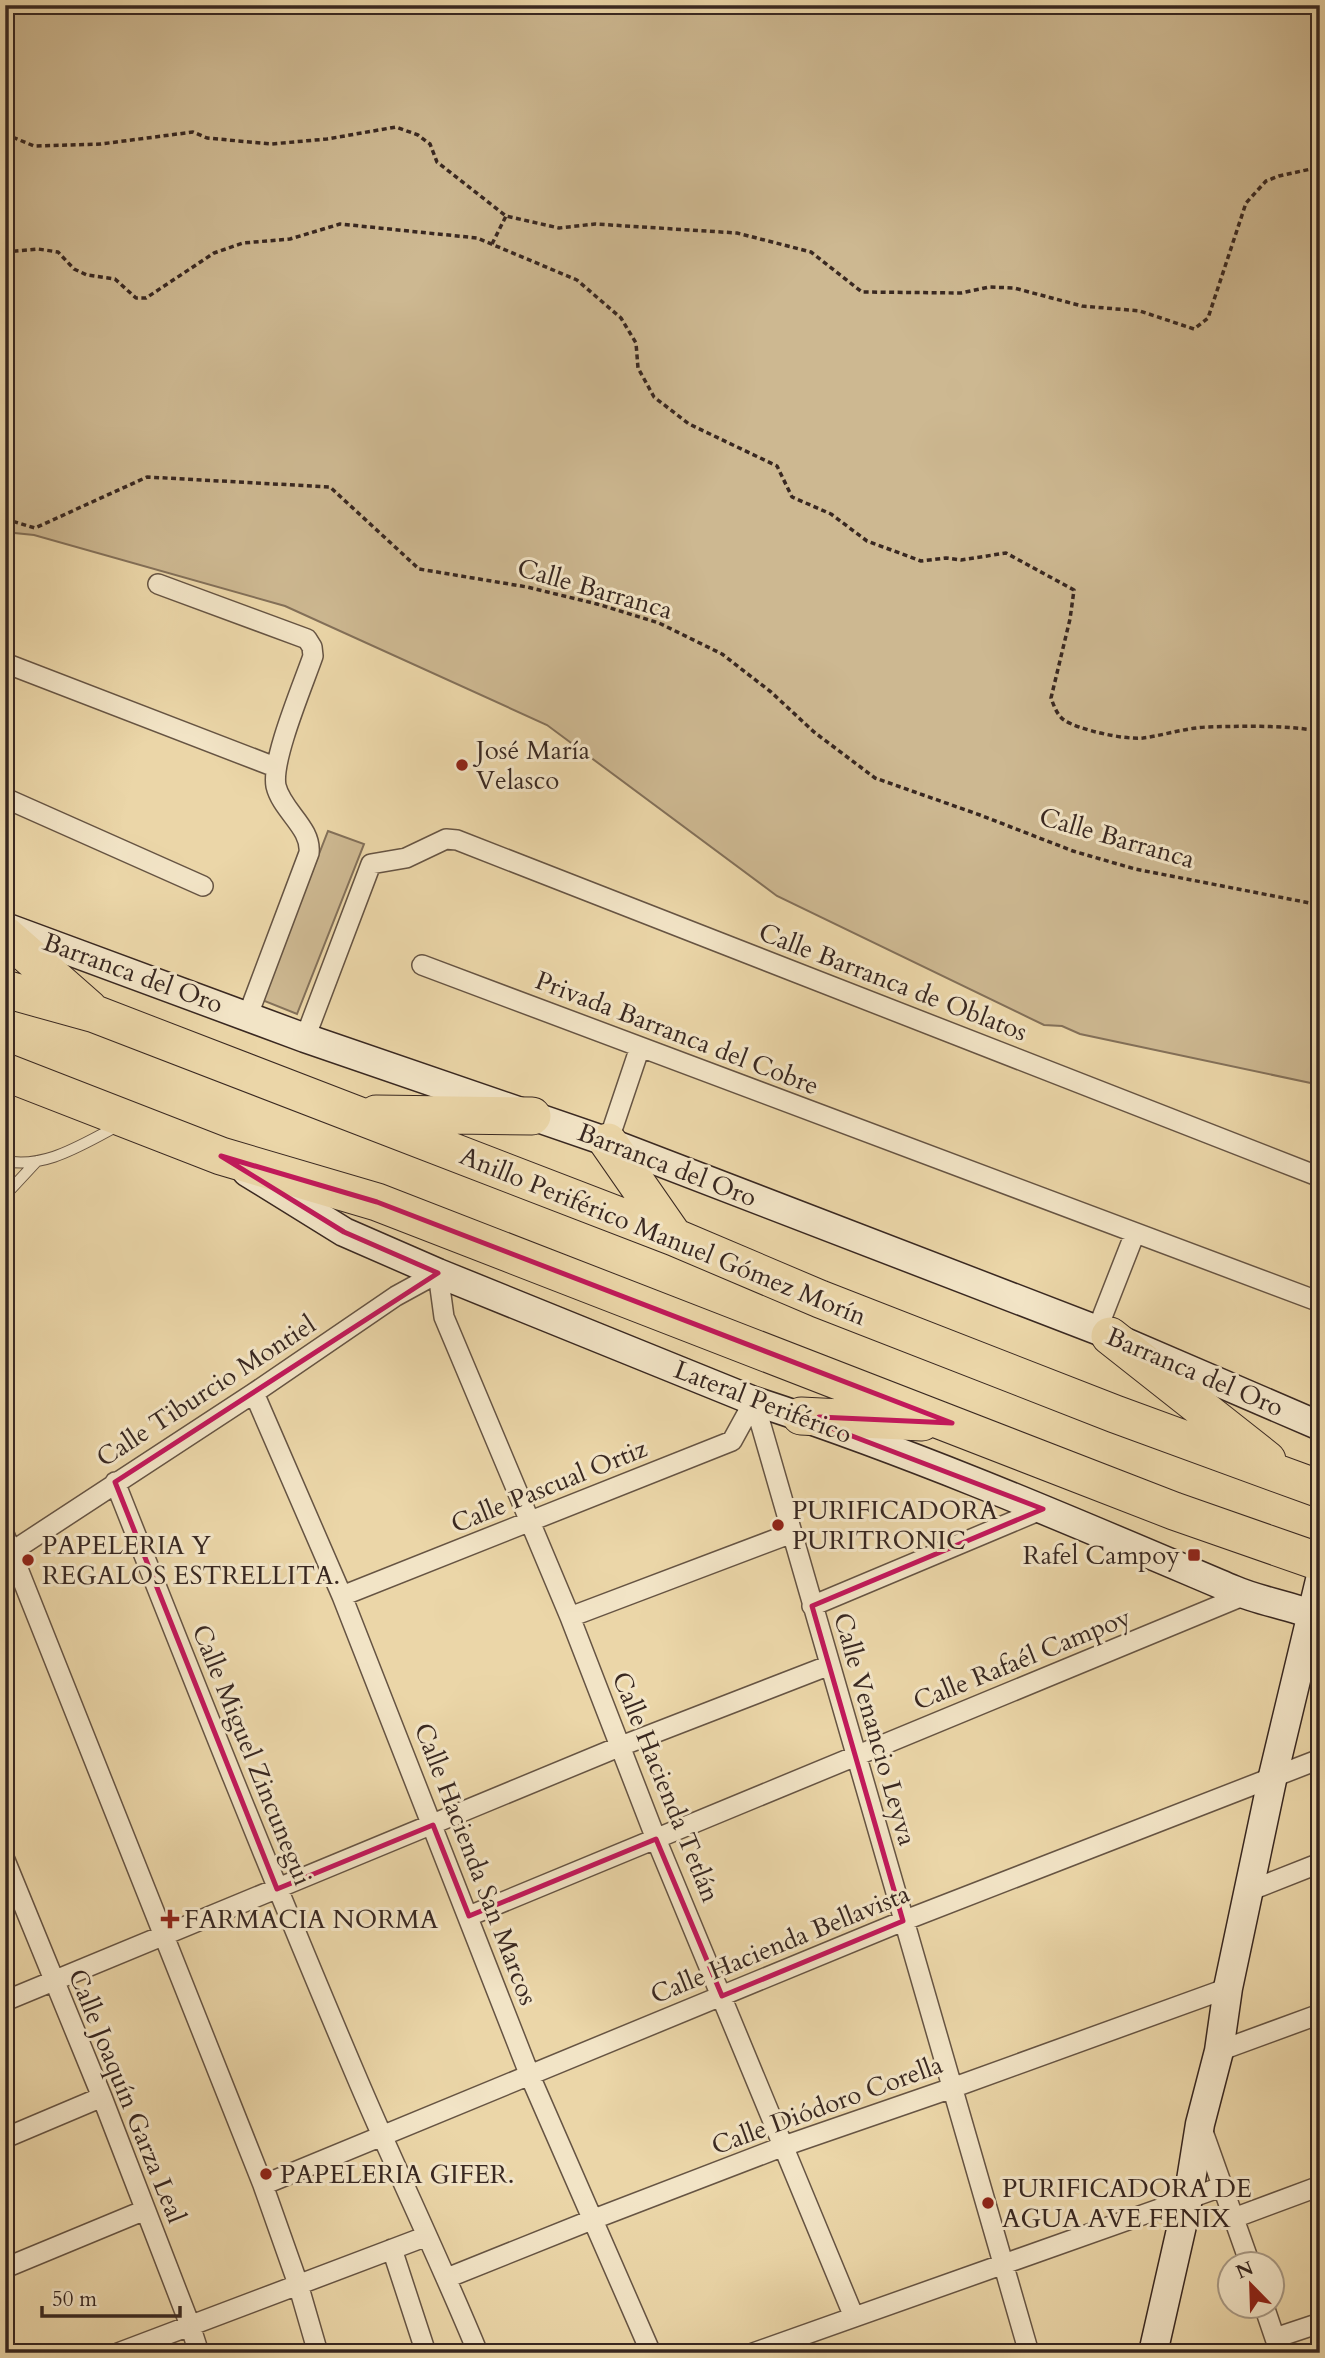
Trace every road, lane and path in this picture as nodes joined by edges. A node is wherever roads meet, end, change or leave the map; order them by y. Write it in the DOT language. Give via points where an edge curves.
graph roads {
  1 [pos="5,134"];
  2 [pos="1320,167"];
  3 [pos="506,216"];
  4 [pos="492,244"];
  5 [pos="5,252"];
  6 [pos="5,519"];
  7 [pos="158,583"];
  8 [pos="5,663"];
  9 [pos="1320,731"];
  10 [pos="275,767"];
  11 [pos="6,802"];
  12 [pos="203,886"];
  13 [pos="1320,905"];
  14 [pos="5,927"];
  15 [pos="5,935"];
  16 [pos="422,965"];
  17 [pos="5,978"];
  18 [pos="5,989"];
  19 [pos="95,1014"];
  20 [pos="248,1015"];
  21 [pos="306,1038"];
  22 [pos="640,1047"];
  23 [pos="5,1072"];
  24 [pos="350,1113"];
  25 [pos="532,1116"];
  26 [pos="129,1120"];
  27 [pos="608,1142"];
  28 [pos="221,1156"];
  29 [pos="5,1161"];
  30 [pos="37,1161"];
  31 [pos="1320,1177"];
  32 [pos="5,1191"];
  33 [pos="1135,1233"];
  34 [pos="674,1237"];
  35 [pos="438,1273"];
  36 [pos="1320,1302"];
  37 [pos="1104,1333"];
  38 [pos="254,1393"];
  39 [pos="754,1401"];
  40 [pos="801,1416"];
  41 [pos="952,1423"];
  42 [pos="1320,1426"];
  43 [pos="115,1482"];
  44 [pos="1306,1485"];
  45 [pos="1043,1509"];
  46 [pos="528,1522"];
  47 [pos="792,1533"];
  48 [pos="7,1548"];
  49 [pos="1320,1562"];
  50 [pos="1320,1580"];
  51 [pos="1245,1595"];
  52 [pos="342,1596"];
  53 [pos="813,1606"];
  54 [pos="1315,1615"];
  55 [pos="570,1617"];
  56 [pos="830,1665"];
  57 [pos="621,1746"];
  58 [pos="856,1756"];
  59 [pos="1320,1759"];
  60 [pos="1272,1780"];
  61 [pos="433,1825"];
  62 [pos="656,1839"];
  63 [pos="1320,1863"];
  64 [pos="6,1866"];
  65 [pos="277,1889"];
  66 [pos="1249,1891"];
  67 [pos="469,1916"];
  68 [pos="904,1921"];
  69 [pos="165,1935"];
  70 [pos="53,1981"];
  71 [pos="1228,1987"];
  72 [pos="722,1996"];
  73 [pos="5,2001"];
  74 [pos="1320,2014"];
  75 [pos="1219,2051"];
  76 [pos="530,2076"];
  77 [pos="952,2088"];
  78 [pos="102,2098"];
  79 [pos="1200,2124"];
  80 [pos="382,2137"];
  81 [pos="5,2138"];
  82 [pos="784,2146"];
  83 [pos="263,2185"];
  84 [pos="1224,2186"];
  85 [pos="1320,2186"];
  86 [pos="1188,2199"];
  87 [pos="145,2210"];
  88 [pos="1234,2218"];
  89 [pos="594,2219"];
  90 [pos="427,2235"];
  91 [pos="392,2249"];
  92 [pos="1245,2250"];
  93 [pos="1003,2264"];
  94 [pos="5,2268"];
  95 [pos="447,2278"];
  96 [pos="299,2284"];
  97 [pos="854,2317"];
  98 [pos="1269,2320"];
  99 [pos="1320,2323"];
  100 [pos="190,2325"];
  101 [pos="807,2344"];
  102 [pos="1278,2345"];
  103 [pos="118,2353"];
  104 [pos="198,2353"];
  105 [pos="318,2353"];
  106 [pos="426,2353"];
  107 [pos="478,2353"];
  108 [pos="652,2353"];
  109 [pos="753,2353"];
  110 [pos="1029,2353"];
  111 [pos="1153,2353"];
  1 -- 3 [label="path" via="34,146 100,144 193,131 207,138 271,144 396,127 430,144 437,162"];
  2 -- 3 [label="path" via="1266,181 1246,203 1208,318 1194,328 1140,311 1082,306 1014,288 961,293 862,292 811,252 737,233 594,224 559,228"];
  3 -- 4 [label="path"];
  4 -- 5 [label="path" via="477,238 340,224 214,253 146,298 136,298 115,279 74,270 58,252"];
  4 -- 9 [label="path" via="577,280 621,318 636,343 638,368 654,397 689,424 777,466 792,497 831,514 867,541 921,561 1006,553 1074,590 1051,698 1063,720 1093,731 1140,738 1188,728 1250,725"];
  6 -- 13 [label="path, Calle Barranca" via="35,528 148,477 330,487 419,569 597,604 659,623 722,654 874,778 1135,869"];
  7 -- 10 [label="street" via="307,639 313,656"];
  8 -- 10 [label="street"];
  10 -- 20 [label="street" via="276,788 285,808 310,844"];
  11 -- 12 [label="street"];
  14 -- 20 [label="street, Barranca del Oro"];
  15 -- 19 [label="highway"];
  16 -- 22 [label="street, Privada Barranca del Cobre"];
  17 -- 19 [label="highway"];
  18 -- 19 [label="highway, Anillo Periférico Manuel Gómez Morín"];
  19 -- 24 [label="highway, Anillo Periférico Manuel Gómez Morín"];
  20 -- 21 [label="street, Barranca del Oro"];
  21 -- 25 [label="street, Barranca del Oro"];
  21 -- 31 [label="street, Calle Barranca de Oblatos" via="371,864 406,858 446,839 457,840"];
  22 -- 27 [label="street"];
  22 -- 33 [label="street, Privada Barranca del Cobre"];
  23 -- 26 [label="highway"];
  24 -- 25 [label="highway"];
  24 -- 34 [label="highway, Anillo Periférico Manuel Gómez Morín"];
  25 -- 27 [label="street, Barranca del Oro"];
  26 -- 28 [label="highway"];
  26 -- 30 [label="lane" via="68,1152"];
  27 -- 34 [label="highway"];
  27 -- 37 [label="street, Barranca del Oro"];
  28 -- 35 [label="street, Lateral Periférico" via="344,1232"];
  28 -- 41 [label="highway" via="377,1202"];
  29 -- 30 [label="lane"];
  30 -- 32 [label="lane"];
  33 -- 36 [label="street, Privada Barranca del Cobre"];
  33 -- 37 [label="street"];
  34 -- 44 [label="highway, Anillo Periférico Manuel Gómez Morín" via="833,1304"];
  35 -- 38 [label="street, Calle Tiburcio Montiel" via="396,1296"];
  35 -- 39 [label="street, Lateral Periférico"];
  35 -- 46 [label="street, Calle Hacienda Tetlán" via="444,1317"];
  37 -- 42 [label="street, Barranca del Oro"];
  37 -- 44 [label="highway"];
  38 -- 43 [label="street, Calle Tiburcio Montiel"];
  38 -- 52 [label="street, Calle Hacienda San Marcos"];
  39 -- 40 [label="street, Lateral Periférico"];
  39 -- 46 [label="street, Calle Pascual Ortiz" via="732,1441"];
  39 -- 47 [label="street, Calle Venancio Leyva"];
  40 -- 41 [label="highway"];
  40 -- 45 [label="street, Lateral Periférico"];
  41 -- 49 [label="highway" via="1174,1511"];
  43 -- 48 [label="street, Calle Tiburcio Montiel"];
  43 -- 65 [label="street, Calle Miguel Zincunegui"];
  45 -- 51 [label="street, Lateral Periférico"];
  45 -- 53 [label="street"];
  46 -- 52 [label="street, Calle Pascual Ortiz"];
  46 -- 55 [label="street, Calle Hacienda Tetlán"];
  47 -- 53 [label="street, Calle Venancio Leyva"];
  47 -- 55 [label="street"];
  48 -- 69 [label="street"];
  50 -- 54 [label="street"];
  51 -- 54 [label="street, Lateral Periférico"];
  51 -- 58 [label="street, Calle Rafaél Campoy"];
  52 -- 61 [label="street, Calle Hacienda San Marcos"];
  53 -- 56 [label="street, Calle Venancio Leyva"];
  54 -- 60 [label="street"];
  55 -- 57 [label="street, Calle Hacienda Tetlán"];
  56 -- 57 [label="street"];
  56 -- 58 [label="street, Calle Venancio Leyva"];
  57 -- 61 [label="street"];
  57 -- 62 [label="street, Calle Hacienda Tetlán"];
  58 -- 62 [label="street, Calle Rafaél Campoy"];
  58 -- 68 [label="street, Calle Venancio Leyva"];
  59 -- 60 [label="street, Calle Hacienda Bellavista"];
  60 -- 66 [label="street"];
  60 -- 68 [label="street, Calle Hacienda Bellavista"];
  61 -- 65 [label="street"];
  61 -- 67 [label="street, Calle Hacienda San Marcos"];
  62 -- 67 [label="street, Calle Rafaél Campoy"];
  62 -- 72 [label="street, Calle Hacienda Tetlán"];
  63 -- 66 [label="street"];
  64 -- 70 [label="street, Calle Joaquín Garza Leal"];
  65 -- 69 [label="street"];
  65 -- 80 [label="street, Calle Miguel Zincunegui"];
  66 -- 71 [label="street"];
  67 -- 76 [label="street, Calle Hacienda San Marcos"];
  68 -- 72 [label="street, Calle Hacienda Bellavista"];
  68 -- 77 [label="street, Calle Venancio Leyva"];
  69 -- 70 [label="street"];
  69 -- 83 [label="street"];
  70 -- 73 [label="street"];
  70 -- 78 [label="street, Calle Joaquín Garza Leal"];
  71 -- 75 [label="street"];
  71 -- 77 [label="street, Calle Diódoro Corella"];
  72 -- 76 [label="street, Calle Hacienda Bellavista"];
  72 -- 82 [label="street, Calle Hacienda Tetlán"];
  74 -- 75 [label="street"];
  75 -- 79 [label="street"];
  76 -- 80 [label="street, Calle Hacienda Bellavista"];
  76 -- 89 [label="street, Calle Hacienda San Marcos"];
  77 -- 82 [label="street, Calle Diódoro Corella"];
  77 -- 93 [label="street, Calle Venancio Leyva"];
  78 -- 81 [label="street"];
  78 -- 87 [label="street, Calle Joaquín Garza Leal"];
  79 -- 84 [label="street"];
  79 -- 86 [label="street"];
  80 -- 83 [label="street, Calle Hacienda Bellavista"];
  80 -- 90 [label="street, Calle Miguel Zincunegui"];
  82 -- 89 [label="street, Calle Diódoro Corella"];
  82 -- 97 [label="street, Calle Hacienda Tetlán"];
  83 -- 96 [label="street"];
  84 -- 86 [label="street"];
  84 -- 88 [label="street"];
  85 -- 88 [label="street"];
  86 -- 93 [label="street"];
  86 -- 111 [label="street"];
  87 -- 94 [label="street"];
  87 -- 100 [label="street, Calle Joaquín Garza Leal"];
  88 -- 92 [label="street"];
  89 -- 95 [label="street, Calle Diódoro Corella"];
  89 -- 108 [label="street, Calle Hacienda San Marcos"];
  90 -- 91 [label="street"];
  90 -- 95 [label="street, Calle Miguel Zincunegui"];
  91 -- 96 [label="street"];
  91 -- 106 [label="street"];
  93 -- 97 [label="street"];
  93 -- 110 [label="street, Calle Venancio Leyva"];
  95 -- 107 [label="street, Calle Miguel Zincunegui"];
  96 -- 100 [label="street"];
  96 -- 105 [label="street"];
  97 -- 101 [label="street"];
  98 -- 102 [label="street"];
  99 -- 102 [label="street"];
  100 -- 103 [label="street"];
  100 -- 104 [label="street, Calle Joaquín Garza Leal"];
  101 -- 109 [label="street"];
}
